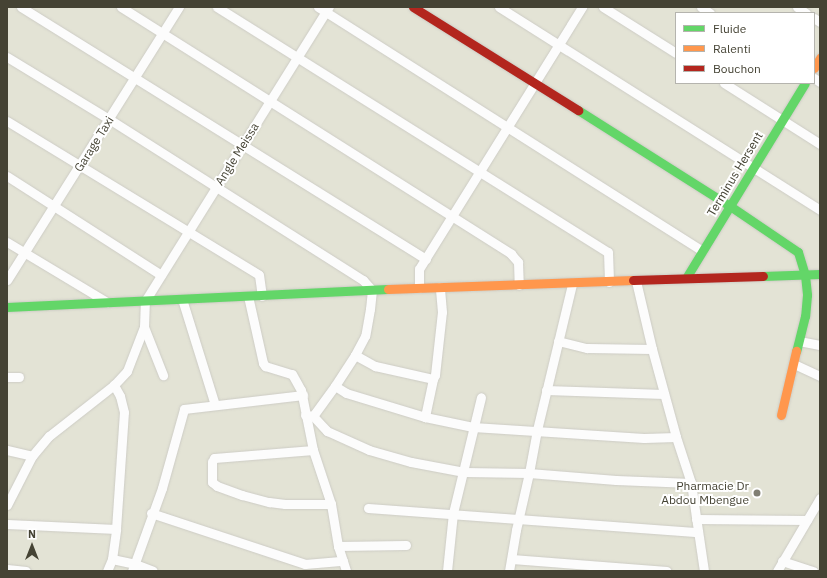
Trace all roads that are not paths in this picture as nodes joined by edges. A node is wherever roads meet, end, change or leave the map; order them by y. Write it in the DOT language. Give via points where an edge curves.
graph roads {
  1 [pos="21,7"];
  2 [pos="121,7"];
  3 [pos="179,7"];
  4 [pos="217,7"];
  5 [pos="413,7"];
  6 [pos="499,7"];
  7 [pos="582,7"];
  8 [pos="603,7"];
  9 [pos="324,9"];
  10 [pos="162,34"];
  11 [pos="559,45"];
  12 [pos="675,52"];
  13 [pos="7,57"];
  14 [pos="297,58"];
  15 [pos="135,78"];
  16 [pos="535,83"];
  17 [pos="726,84"];
  18 [pos="804,84"];
  19 [pos="270,101"];
  20 [pos="109,119"];
  21 [pos="782,120"];
  22 [pos="7,121"];
  23 [pos="508,128"];
  24 [pos="820,144"];
  25 [pos="242,145"];
  26 [pos="80,166"];
  27 [pos="753,167"];
  28 [pos="480,172"];
  29 [pos="7,176"];
  30 [pos="216,187"];
  31 [pos="730,206"];
  32 [pos="54,207"];
  33 [pos="820,210"];
  34 [pos="452,217"];
  35 [pos="188,231"];
  36 [pos="7,242"];
  37 [pos="702,251"];
  38 [pos="25,254"];
  39 [pos="426,259"];
  40 [pos="10,270"];
  41 [pos="805,274"];
  42 [pos="820,274"];
  43 [pos="161,275"];
  44 [pos="686,278"];
  45 [pos="7,280"];
  46 [pos="636,281"];
  47 [pos="609,282"];
  48 [pos="572,284"];
  49 [pos="519,285"];
  50 [pos="440,287"];
  51 [pos="419,288"];
  52 [pos="372,290"];
  53 [pos="248,296"];
  54 [pos="262,296"];
  55 [pos="182,299"];
  56 [pos="145,301"];
  57 [pos="108,303"];
  58 [pos="7,307"];
  59 [pos="144,327"];
  60 [pos="558,341"];
  61 [pos="799,341"];
  62 [pos="820,345"];
  63 [pos="652,349"];
  64 [pos="355,356"];
  65 [pos="794,364"];
  66 [pos="163,375"];
  67 [pos="20,376"];
  68 [pos="820,376"];
  69 [pos="7,377"];
  70 [pos="433,379"];
  71 [pos="114,385"];
  72 [pos="335,386"];
  73 [pos="546,390"];
  74 [pos="664,394"];
  75 [pos="303,395"];
  76 [pos="481,397"];
  77 [pos="215,405"];
  78 [pos="781,415"];
  79 [pos="309,416"];
  80 [pos="425,417"];
  81 [pos="473,427"];
  82 [pos="537,430"];
  83 [pos="676,437"];
  84 [pos="7,450"];
  85 [pos="312,450"];
  86 [pos="32,456"];
  87 [pos="464,472"];
  88 [pos="529,473"];
  89 [pos="691,483"];
  90 [pos="820,498"];
  91 [pos="8,503"];
  92 [pos="331,504"];
  93 [pos="368,508"];
  94 [pos="453,512"];
  95 [pos="151,513"];
  96 [pos="518,518"];
  97 [pos="696,520"];
  98 [pos="807,520"];
  99 [pos="7,524"];
  100 [pos="116,529"];
  101 [pos="698,532"];
  102 [pos="406,545"];
  103 [pos="338,546"];
  104 [pos="112,559"];
  105 [pos="512,559"];
  106 [pos="343,561"];
  107 [pos="782,561"];
  108 [pos="133,567"];
  109 [pos="7,569"];
  110 [pos="26,571"];
  111 [pos="107,571"];
  112 [pos="153,571"];
  113 [pos="346,571"];
  114 [pos="447,571"];
  115 [pos="509,571"];
  116 [pos="667,571"];
  117 [pos="704,571"];
  118 [pos="777,571"];
  119 [pos="813,571"];
  1 -- 15 [label="street"];
  2 -- 10 [label="street"];
  3 -- 10 [label="street, Garage Taxi"];
  4 -- 14 [label="street"];
  5 -- 16 [label="street"];
  6 -- 11 [label="street"];
  7 -- 11 [label="street"];
  8 -- 12 [label="street"];
  9 -- 14 [label="street, Angle Meissa"];
  9 -- 23 [label="street"];
  10 -- 15 [label="street, Garage Taxi"];
  10 -- 19 [label="street"];
  11 -- 16 [label="street"];
  11 -- 27 [label="street"];
  13 -- 20 [label="street"];
  14 -- 19 [label="street, Angle Meissa"];
  14 -- 28 [label="street"];
  15 -- 20 [label="street, Garage Taxi"];
  15 -- 25 [label="street"];
  16 -- 23 [label="street"];
  16 -- 31 [label="street"];
  17 -- 21 [label="street"];
  18 -- 21 [label="street, Terminus Hersent"];
  19 -- 25 [label="street, Angle Meissa"];
  19 -- 34 [label="street"];
  20 -- 26 [label="street, Garage Taxi"];
  20 -- 30 [label="street"];
  21 -- 24 [label="street"];
  21 -- 27 [label="street, Terminus Hersent"];
  22 -- 26 [label="street"];
  23 -- 28 [label="street"];
  23 -- 37 [label="street"];
  25 -- 30 [label="street, Angle Meissa"];
  25 -- 39 [label="street"];
  26 -- 32 [label="street, Garage Taxi"];
  26 -- 35 [label="street"];
  27 -- 31 [label="street, Terminus Hersent"];
  27 -- 33 [label="street"];
  28 -- 34 [label="street"];
  28 -- 47 [label="street" via="608,252"];
  29 -- 32 [label="street"];
  30 -- 35 [label="street, Angle Meissa"];
  30 -- 52 [label="street" via="364,280"];
  31 -- 37 [label="street, Terminus Hersent"];
  31 -- 41 [label="street" via="798,252"];
  32 -- 38 [label="street, Garage Taxi"];
  32 -- 43 [label="street"];
  34 -- 39 [label="street"];
  34 -- 49 [label="street" via="511,254 518,262"];
  35 -- 43 [label="street, Angle Meissa"];
  35 -- 54 [label="street" via="259,274"];
  36 -- 38 [label="street"];
  37 -- 44 [label="street, Terminus Hersent"];
  38 -- 40 [label="street, Garage Taxi"];
  38 -- 57 [label="street"];
  39 -- 51 [label="street" via="419,269"];
  40 -- 45 [label="street, Garage Taxi"];
  41 -- 42 [label="street"];
  41 -- 44 [label="street"];
  41 -- 61 [label="street" via="807,295"];
  43 -- 56 [label="street, Angle Meissa"];
  44 -- 46 [label="street"];
  46 -- 47 [label="street"];
  46 -- 63 [label="street"];
  47 -- 48 [label="street"];
  48 -- 49 [label="street"];
  48 -- 60 [label="street"];
  49 -- 50 [label="street"];
  50 -- 51 [label="street"];
  50 -- 70 [label="street" via="442,312"];
  51 -- 52 [label="street"];
  52 -- 54 [label="street"];
  52 -- 64 [label="street" via="365,336"];
  53 -- 54 [label="street"];
  53 -- 55 [label="street"];
  53 -- 75 [label="street" via="263,364 292,374"];
  55 -- 56 [label="street"];
  55 -- 77 [label="street"];
  56 -- 57 [label="street"];
  56 -- 59 [label="street"];
  57 -- 58 [label="street"];
  59 -- 66 [label="street"];
  59 -- 71 [label="street" via="131,365"];
  60 -- 63 [label="street" via="587,348"];
  60 -- 73 [label="street"];
  61 -- 62 [label="street"];
  61 -- 65 [label="street"];
  63 -- 74 [label="street"];
  64 -- 70 [label="street" via="375,366"];
  64 -- 72 [label="street"];
  65 -- 68 [label="street"];
  65 -- 78 [label="street"];
  67 -- 69 [label="street"];
  70 -- 80 [label="street"];
  71 -- 86 [label="street" via="49,436"];
  71 -- 100 [label="street" via="124,412"];
  72 -- 79 [label="street"];
  72 -- 80 [label="street" via="346,392"];
  73 -- 74 [label="street"];
  73 -- 82 [label="street"];
  74 -- 83 [label="street"];
  75 -- 77 [label="street"];
  75 -- 79 [label="street"];
  76 -- 81 [label="street"];
  77 -- 95 [label="street" via="184,409 165,476"];
  79 -- 85 [label="street"];
  79 -- 87 [label="street" via="327,431 369,450 411,462"];
  80 -- 81 [label="street"];
  81 -- 82 [label="street"];
  81 -- 87 [label="street"];
  82 -- 83 [label="street" via="644,438"];
  82 -- 88 [label="street"];
  83 -- 89 [label="street"];
  84 -- 86 [label="street"];
  85 -- 92 [label="street"];
  85 -- 92 [label="street" via="214,458 212,482 242,495 269,502"];
  86 -- 91 [label="street"];
  87 -- 88 [label="street"];
  87 -- 94 [label="street"];
  88 -- 89 [label="street"];
  88 -- 96 [label="street"];
  89 -- 97 [label="street"];
  90 -- 98 [label="street"];
  92 -- 103 [label="street"];
  93 -- 94 [label="street"];
  94 -- 96 [label="street"];
  94 -- 114 [label="street"];
  95 -- 106 [label="street" via="305,564"];
  95 -- 108 [label="street"];
  96 -- 101 [label="street"];
  96 -- 105 [label="street"];
  97 -- 98 [label="street"];
  97 -- 101 [label="street"];
  98 -- 107 [label="street"];
  99 -- 100 [label="street"];
  100 -- 104 [label="street"];
  101 -- 117 [label="street"];
  102 -- 103 [label="street"];
  103 -- 106 [label="street"];
  104 -- 108 [label="street"];
  104 -- 111 [label="street"];
  105 -- 115 [label="street"];
  105 -- 116 [label="street"];
  106 -- 113 [label="street"];
  107 -- 118 [label="street"];
  107 -- 119 [label="street"];
  108 -- 112 [label="street"];
  109 -- 110 [label="street"];
}
